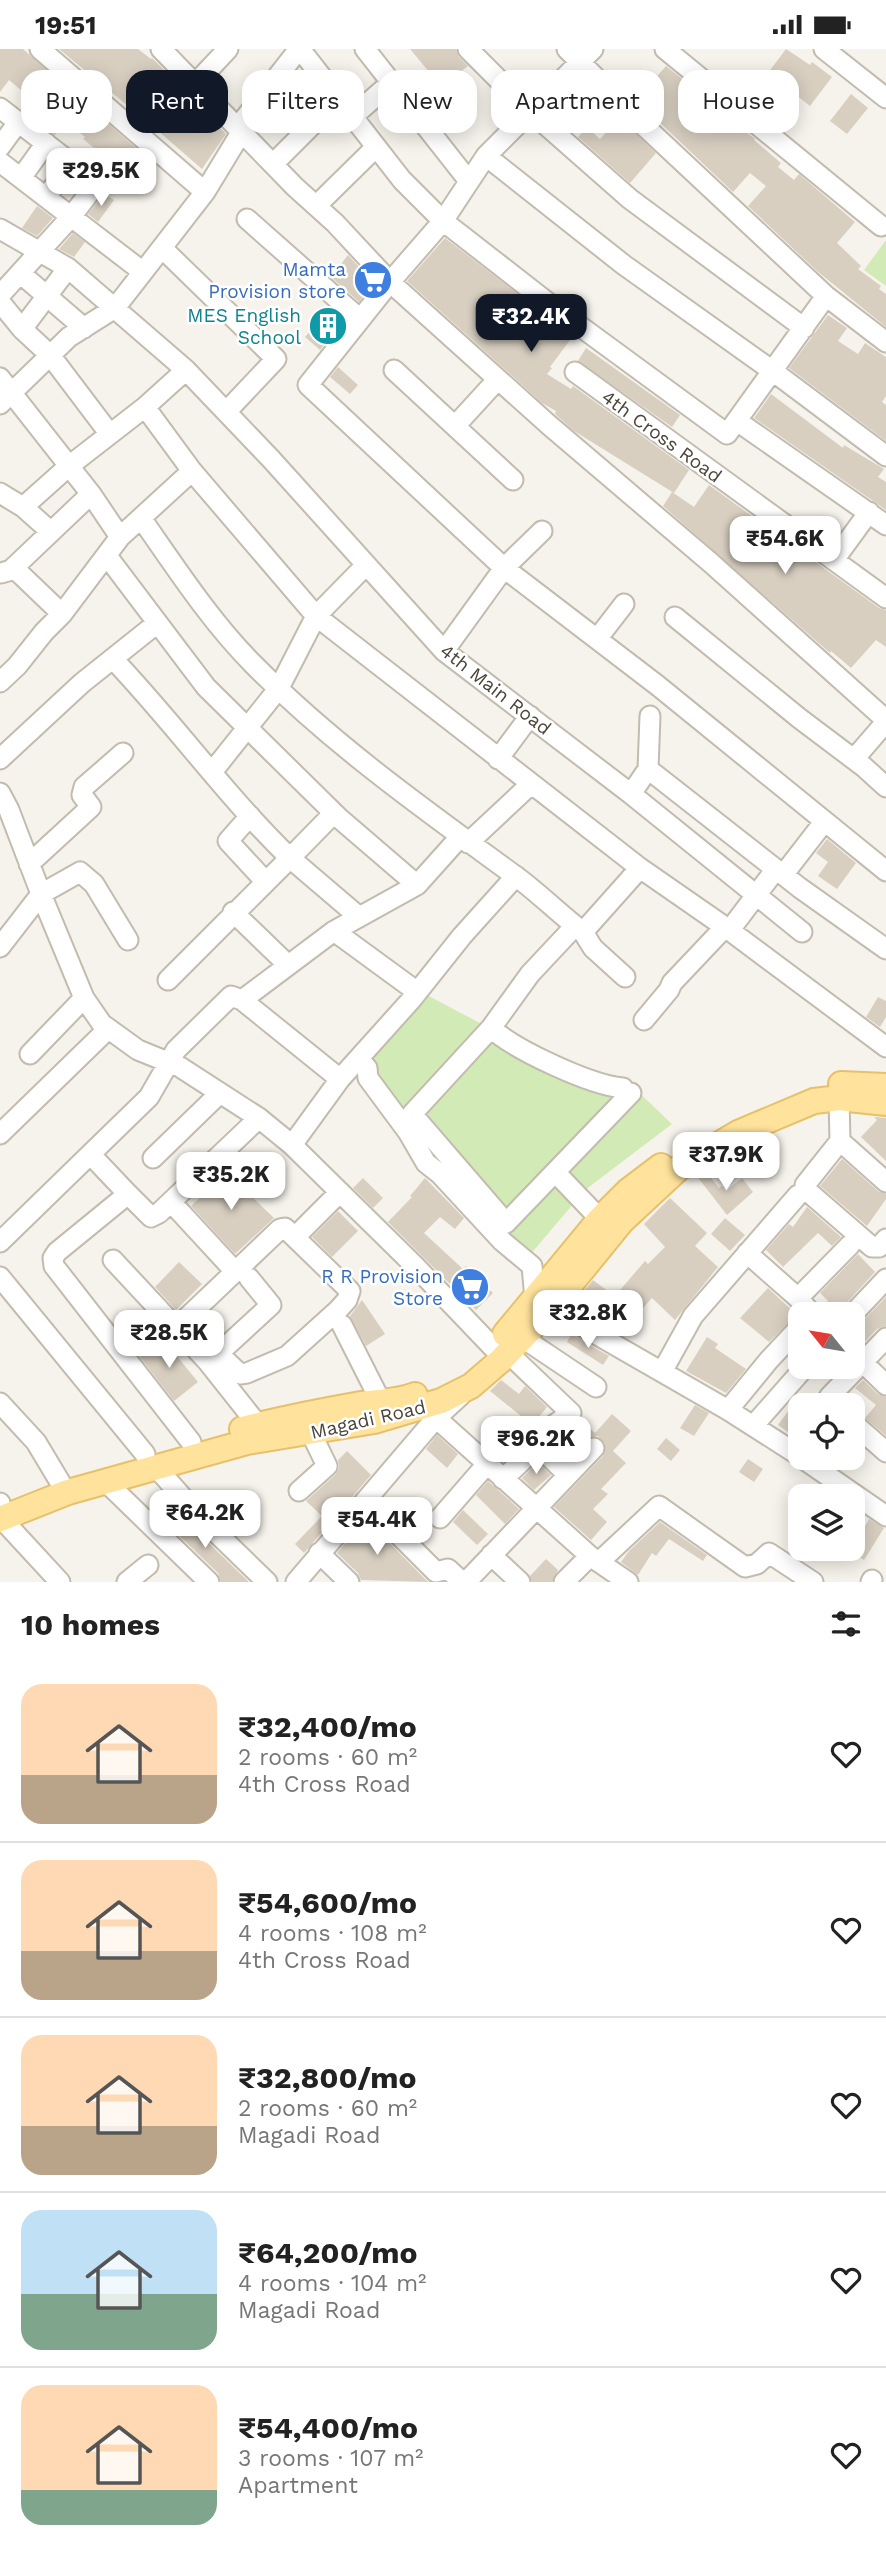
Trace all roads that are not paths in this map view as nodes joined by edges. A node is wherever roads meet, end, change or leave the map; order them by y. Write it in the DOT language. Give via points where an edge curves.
graph roads {
  1 [pos="40,49"];
  2 [pos="160,49"];
  3 [pos="228,49"];
  4 [pos="300,49"];
  5 [pos="365,49"];
  6 [pos="468,49"];
  7 [pos="665,49"];
  8 [pos="824,49"];
  9 [pos="580,53"];
  10 [pos="180,70"];
  11 [pos="209,70"];
  12 [pos="283,70"];
  13 [pos="316,70"];
  14 [pos="382,70"];
  15 [pos="565,70"];
  16 [pos="491,72"];
  17 [pos="378,94"];
  18 [pos="886,98"];
  19 [pos="364,106"];
  20 [pos="0,109"];
  21 [pos="228,117"];
  22 [pos="19,121"];
  23 [pos="242,122"];
  24 [pos="242,131"];
  25 [pos="364,132"];
  26 [pos="244,133"];
  27 [pos="304,133"];
  28 [pos="432,133"];
  29 [pos="508,133"];
  30 [pos="555,133"];
  31 [pos="46,142"];
  32 [pos="376,147"];
  33 [pos="0,148"];
  34 [pos="486,156"];
  35 [pos="0,162"];
  36 [pos="72,163"];
  37 [pos="273,164"];
  38 [pos="21,178"];
  39 [pos="468,180"];
  40 [pos="205,192"];
  41 [pos="46,197"];
  42 [pos="316,206"];
  43 [pos="71,216"];
  44 [pos="247,219"];
  45 [pos="443,221"];
  46 [pos="881,226"];
  47 [pos="0,229"];
  48 [pos="162,248"];
  49 [pos="39,252"];
  50 [pos="68,268"];
  51 [pos="143,272"];
  52 [pos="20,273"];
  53 [pos="390,282"];
  54 [pos="46,295"];
  55 [pos="826,296"];
  56 [pos="1,305"];
  57 [pos="115,308"];
  58 [pos="360,319"];
  59 [pos="83,328"];
  60 [pos="804,328"];
  61 [pos="22,329"];
  62 [pos="886,342"];
  63 [pos="50,355"];
  64 [pos="186,370"];
  65 [pos="394,370"];
  66 [pos="575,372"];
  67 [pos="774,372"];
  68 [pos="498,379"];
  69 [pos="4,392"];
  70 [pos="145,407"];
  71 [pos="226,412"];
  72 [pos="737,421"];
  73 [pos="455,426"];
  74 [pos="109,433"];
  75 [pos="886,456"];
  76 [pos="69,466"];
  77 [pos="192,471"];
  78 [pos="513,479"];
  79 [pos="0,493"];
  80 [pos="91,494"];
  81 [pos="23,507"];
  82 [pos="869,512"];
  83 [pos="141,518"];
  84 [pos="886,525"];
  85 [pos="50,531"];
  86 [pos="542,531"];
  87 [pos="120,537"];
  88 [pos="107,557"];
  89 [pos="834,560"];
  90 [pos="366,565"];
  91 [pos="504,568"];
  92 [pos="5,572"];
  93 [pos="886,599"];
  94 [pos="624,604"];
  95 [pos="62,614"];
  96 [pos="316,616"];
  97 [pos="675,617"];
  98 [pos="156,624"];
  99 [pos="597,639"];
  100 [pos="444,652"];
  101 [pos="113,659"];
  102 [pos="0,682"];
  103 [pos="279,688"];
  104 [pos="654,701"];
  105 [pos="530,716"];
  106 [pos="886,721"];
  107 [pos="247,727"];
  108 [pos="123,753"];
  109 [pos="0,759"];
  110 [pos="498,759"];
  111 [pos="854,759"];
  112 [pos="648,769"];
  113 [pos="212,772"];
  114 [pos="531,784"];
  115 [pos="886,787"];
  116 [pos="631,794"];
  117 [pos="3,808"];
  118 [pos="334,813"];
  119 [pos="250,816"];
  120 [pos="824,822"];
  121 [pos="464,840"];
  122 [pos="751,849"];
  123 [pos="290,858"];
  124 [pos="29,864"];
  125 [pos="640,868"];
  126 [pos="886,871"];
  127 [pos="780,872"];
  128 [pos="730,874"];
  129 [pos="516,876"];
  130 [pos="266,882"];
  131 [pos="417,885"];
  132 [pos="41,894"];
  133 [pos="757,895"];
  134 [pos="233,912"];
  135 [pos="358,916"];
  136 [pos="579,929"];
  137 [pos="727,929"];
  138 [pos="334,931"];
  139 [pos="802,932"];
  140 [pos="128,940"];
  141 [pos="0,947"];
  142 [pos="886,949"];
  143 [pos="287,964"];
  144 [pos="625,978"];
  145 [pos="168,980"];
  146 [pos="416,991"];
  147 [pos="84,998"];
  148 [pos="242,1000"];
  149 [pos="644,1020"];
  150 [pos="491,1028"];
  151 [pos="108,1029"];
  152 [pos="886,1047"];
  153 [pos="30,1054"];
  154 [pos="358,1059"];
  155 [pos="170,1063"];
  156 [pos="340,1079"];
  157 [pos="886,1086"];
  158 [pos="220,1093"];
  159 [pos="839,1098"];
  160 [pos="886,1103"];
  161 [pos="259,1118"];
  162 [pos="0,1134"];
  163 [pos="840,1140"];
  164 [pos="292,1145"];
  165 [pos="91,1155"];
  166 [pos="153,1158"];
  167 [pos="556,1173"];
  168 [pos="886,1182"];
  169 [pos="340,1192"];
  170 [pos="128,1194"];
  171 [pos="798,1195"];
  172 [pos="171,1202"];
  173 [pos="600,1219"];
  174 [pos="296,1236"];
  175 [pos="886,1240"];
  176 [pos="0,1242"];
  177 [pos="850,1245"];
  178 [pos="747,1253"];
  179 [pos="113,1260"];
  180 [pos="231,1267"];
  181 [pos="0,1277"];
  182 [pos="249,1278"];
  183 [pos="886,1279"];
  184 [pos="798,1298"];
  185 [pos="801,1302"];
  186 [pos="864,1302"];
  187 [pos="543,1303"];
  188 [pos="342,1325"];
  189 [pos="176,1328"];
  190 [pos="886,1338"];
  191 [pos="788,1340"];
  192 [pos="507,1349"];
  193 [pos="865,1351"];
  194 [pos="213,1358"];
  195 [pos="865,1364"];
  196 [pos="662,1372"];
  197 [pos="794,1379"];
  198 [pos="886,1385"];
  199 [pos="471,1386"];
  200 [pos="596,1387"];
  201 [pos="380,1400"];
  202 [pos="0,1403"];
  203 [pos="728,1410"];
  204 [pos="436,1418"];
  205 [pos="258,1425"];
  206 [pos="753,1426"];
  207 [pos="312,1433"];
  208 [pos="865,1434"];
  209 [pos="191,1442"];
  210 [pos="535,1443"];
  211 [pos="594,1448"];
  212 [pos="788,1449"];
  213 [pos="886,1452"];
  214 [pos="150,1460"];
  215 [pos="487,1464"];
  216 [pos="820,1470"];
  217 [pos="568,1475"];
  218 [pos="503,1479"];
  219 [pos="105,1481"];
  220 [pos="60,1482"];
  221 [pos="299,1491"];
  222 [pos="365,1501"];
  223 [pos="0,1502"];
  224 [pos="536,1509"];
  225 [pos="886,1516"];
  226 [pos="0,1518"];
  227 [pos="440,1518"];
  228 [pos="319,1553"];
  229 [pos="491,1555"];
  230 [pos="594,1559"];
  231 [pos="148,1565"];
  232 [pos="740,1575"];
  233 [pos="60,1582"];
  234 [pos="127,1582"];
  235 [pos="209,1582"];
  236 [pos="267,1582"];
  237 [pos="296,1582"];
  238 [pos="349,1582"];
  239 [pos="464,1582"];
  240 [pos="520,1582"];
  241 [pos="565,1582"];
  242 [pos="628,1582"];
  243 [pos="812,1582"];
  1 -- 40 [label="street"];
  2 -- 10 [label="street"];
  3 -- 11 [label="street"];
  4 -- 12 [label="street"];
  4 -- 13 [label="street"];
  5 -- 14 [label="street"];
  6 -- 16 [label="street"];
  7 -- 46 [label="street"];
  8 -- 18 [label="street"];
  9 -- 15 [label="street"];
  9 -- 55 [label="street"];
  17 -- 19 [label="street"];
  20 -- 22 [label="street"];
  21 -- 24 [label="street"];
  22 -- 31 [label="street"];
  22 -- 33 [label="street"];
  23 -- 24 [label="street"];
  24 -- 40 [label="street"];
  25 -- 32 [label="street"];
  26 -- 37 [label="street"];
  27 -- 37 [label="street"];
  28 -- 39 [label="street"];
  29 -- 34 [label="street"];
  30 -- 60 [label="street" via="630,199"];
  31 -- 36 [label="street"];
  31 -- 38 [label="street"];
  32 -- 42 [label="street"];
  32 -- 45 [label="street"];
  34 -- 39 [label="street"];
  34 -- 67 [label="street" via="624,265"];
  35 -- 38 [label="street"];
  36 -- 41 [label="street"];
  36 -- 43 [label="street" via="100,179"];
  37 -- 42 [label="street"];
  38 -- 41 [label="street"];
  39 -- 45 [label="street"];
  40 -- 48 [label="street"];
  41 -- 43 [label="street"];
  42 -- 53 [label="street"];
  43 -- 49 [label="street"];
  43 -- 51 [label="street"];
  44 -- 58 [label="street"];
  45 -- 53 [label="street"];
  45 -- 72 [label="street" via="727,434"];
  47 -- 49 [label="street, 4th Main Road"];
  48 -- 51 [label="street"];
  48 -- 71 [label="street" via="276,359"];
  49 -- 50 [label="street, 4th Main Road"];
  49 -- 52 [label="street"];
  50 -- 54 [label="street"];
  50 -- 57 [label="street, 4th Main Road"];
  51 -- 57 [label="street"];
  52 -- 54 [label="street"];
  52 -- 56 [label="street"];
  53 -- 58 [label="street"];
  53 -- 68 [label="street"];
  54 -- 59 [label="street"];
  54 -- 61 [label="street"];
  55 -- 60 [label="street"];
  55 -- 62 [label="street"];
  56 -- 61 [label="street"];
  57 -- 59 [label="street"];
  57 -- 64 [label="street, 4th Main Road"];
  58 -- 91 [label="street" via="307,385"];
  59 -- 63 [label="street"];
  60 -- 67 [label="street"];
  61 -- 63 [label="street"];
  63 -- 69 [label="street"];
  63 -- 74 [label="street"];
  64 -- 70 [label="street"];
  64 -- 71 [label="street, 4th Main Road"];
  65 -- 73 [label="street"];
  66 -- 89 [label="street, 4th Cross Road"];
  67 -- 72 [label="street"];
  67 -- 75 [label="street"];
  68 -- 73 [label="street"];
  68 -- 106 [label="street"];
  69 -- 76 [label="street"];
  70 -- 74 [label="street"];
  70 -- 77 [label="street"];
  71 -- 90 [label="street, 4th Main Road"];
  72 -- 82 [label="street"];
  73 -- 78 [label="street"];
  74 -- 76 [label="street"];
  76 -- 80 [label="street"];
  76 -- 81 [label="street"];
  77 -- 83 [label="street"];
  77 -- 96 [label="street"];
  79 -- 81 [label="street"];
  80 -- 85 [label="street"];
  80 -- 87 [label="street"];
  81 -- 85 [label="street"];
  82 -- 84 [label="street"];
  82 -- 89 [label="street"];
  83 -- 87 [label="street"];
  83 -- 103 [label="street" via="200,601"];
  85 -- 92 [label="street"];
  86 -- 91 [label="street"];
  87 -- 88 [label="street"];
  88 -- 95 [label="street"];
  88 -- 98 [label="street"];
  89 -- 93 [label="street, 4th Cross Road"];
  90 -- 96 [label="street"];
  90 -- 100 [label="street, 4th Main Road"];
  91 -- 99 [label="street"];
  91 -- 100 [label="street"];
  92 -- 95 [label="street" via="15,569"];
  94 -- 99 [label="street"];
  95 -- 102 [label="street"];
  96 -- 103 [label="street"];
  96 -- 110 [label="street"];
  97 -- 111 [label="street"];
  98 -- 101 [label="street"];
  98 -- 107 [label="street" via="206,687"];
  99 -- 104 [label="street"];
  100 -- 105 [label="street, 4th Main Road"];
  101 -- 109 [label="street"];
  101 -- 113 [label="street"];
  103 -- 107 [label="street"];
  103 -- 121 [label="street"];
  104 -- 112 [label="street"];
  104 -- 120 [label="street"];
  105 -- 110 [label="street"];
  105 -- 116 [label="street, 4th Main Road"];
  106 -- 111 [label="street"];
  107 -- 113 [label="street"];
  107 -- 118 [label="street"];
  108 -- 124 [label="street" via="83,787 82,795 96,813"];
  110 -- 114 [label="street"];
  111 -- 115 [label="street"];
  112 -- 116 [label="street"];
  112 -- 122 [label="street"];
  113 -- 119 [label="street"];
  114 -- 121 [label="street"];
  114 -- 125 [label="street"];
  116 -- 128 [label="street, 4th Main Road"];
  117 -- 124 [label="street"];
  118 -- 123 [label="street"];
  118 -- 131 [label="street"];
  119 -- 123 [label="street"];
  119 -- 130 [label="street" via="228,841"];
  120 -- 126 [label="street"];
  120 -- 127 [label="street"];
  121 -- 129 [label="street"];
  121 -- 131 [label="street"];
  122 -- 127 [label="street"];
  122 -- 128 [label="street"];
  123 -- 130 [label="street"];
  123 -- 135 [label="street"];
  124 -- 132 [label="street"];
  125 -- 136 [label="street"];
  125 -- 137 [label="street"];
  127 -- 133 [label="street"];
  127 -- 142 [label="street"];
  128 -- 133 [label="street, 4th Main Road"];
  129 -- 136 [label="street"];
  129 -- 146 [label="street"];
  130 -- 134 [label="street"];
  131 -- 135 [label="street"];
  132 -- 140 [label="street" via="80,872 94,884"];
  132 -- 141 [label="street"];
  132 -- 147 [label="street"];
  133 -- 137 [label="street"];
  133 -- 139 [label="street, 4th Main Road"];
  134 -- 143 [label="street"];
  134 -- 145 [label="street"];
  135 -- 138 [label="street"];
  136 -- 144 [label="street"];
  136 -- 150 [label="street" via="530,974"];
  137 -- 149 [label="street" via="672,983"];
  137 -- 152 [label="street"];
  138 -- 143 [label="street"];
  138 -- 146 [label="street"];
  143 -- 148 [label="street"];
  146 -- 154 [label="street"];
  147 -- 151 [label="street"];
  147 -- 153 [label="street"];
  148 -- 155 [label="street" via="231,996 176,1050"];
  148 -- 156 [label="street"];
  150 -- 167 [label="street" via="572,1073 627,1090"];
  150 -- 167 [label="street" via="412,1114 506,1223"];
  151 -- 155 [label="street" via="138,1050"];
  151 -- 162 [label="street"];
  154 -- 156 [label="street"];
  154 -- 187 [label="street" via="426,1163 532,1266"];
  155 -- 158 [label="street"];
  155 -- 165 [label="street" via="149,1097"];
  156 -- 164 [label="street"];
  157 -- 173 [label="main road, Magadi Road" via="827,1083 765,1106 688,1146 628,1191"];
  158 -- 161 [label="street"];
  158 -- 166 [label="street"];
  159 -- 160 [label="main road, Magadi Road"];
  159 -- 163 [label="street"];
  159 -- 187 [label="main road, Magadi Road" via="814,1101 738,1133 679,1168"];
  161 -- 164 [label="street"];
  161 -- 172 [label="street"];
  163 -- 168 [label="street"];
  163 -- 175 [label="street" via="805,1189 872,1247 880,1247"];
  164 -- 169 [label="street"];
  165 -- 170 [label="street"];
  165 -- 176 [label="street"];
  167 -- 173 [label="street"];
  169 -- 174 [label="street"];
  169 -- 192 [label="street"];
  170 -- 172 [label="street" via="151,1217"];
  170 -- 209 [label="street" via="57,1252 52,1258 54,1266"];
  171 -- 178 [label="street"];
  172 -- 180 [label="street"];
  173 -- 187 [label="main road, Magadi Road"];
  174 -- 189 [label="street" via="280,1229"];
  174 -- 194 [label="street" via="351,1290 347,1300 287,1356 247,1374"];
  177 -- 184 [label="street"];
  178 -- 184 [label="street"];
  178 -- 196 [label="street" via="693,1316"];
  179 -- 189 [label="street"];
  181 -- 214 [label="street"];
  182 -- 194 [label="street" via="271,1305"];
  183 -- 186 [label="street"];
  184 -- 185 [label="street"];
  187 -- 192 [label="main road, Magadi Road"];
  187 -- 196 [label="street"];
  188 -- 201 [label="street"];
  189 -- 194 [label="street"];
  190 -- 193 [label="street"];
  191 -- 203 [label="street"];
  192 -- 199 [label="main road, Magadi Road"];
  192 -- 200 [label="street"];
  192 -- 201 [label="main road, Magadi Road" via="406,1398"];
  192 -- 210 [label="street" via="571,1413"];
  194 -- 205 [label="street"];
  195 -- 198 [label="street"];
  196 -- 203 [label="street"];
  197 -- 206 [label="street"];
  199 -- 204 [label="street"];
  199 -- 207 [label="main road, Magadi Road" via="441,1401 374,1421"];
  201 -- 205 [label="main road, Magadi Road"];
  202 -- 220 [label="street" via="36,1441"];
  203 -- 206 [label="street"];
  204 -- 215 [label="street"];
  204 -- 222 [label="street"];
  205 -- 209 [label="main road, Magadi Road"];
  206 -- 212 [label="street"];
  207 -- 214 [label="main road, Magadi Road"];
  207 -- 221 [label="street" via="327,1466"];
  208 -- 213 [label="street"];
  209 -- 214 [label="main road, Magadi Road"];
  210 -- 217 [label="street"];
  210 -- 218 [label="street"];
  211 -- 217 [label="street"];
  214 -- 219 [label="main road, Magadi Road"];
  214 -- 220 [label="main road, Magadi Road"];
  214 -- 236 [label="street"];
  215 -- 218 [label="street"];
  215 -- 227 [label="street"];
  216 -- 225 [label="street"];
  217 -- 224 [label="street"];
  218 -- 224 [label="street"];
  219 -- 226 [label="main road, Magadi Road"];
  219 -- 235 [label="street"];
  220 -- 223 [label="main road, Magadi Road"];
  222 -- 228 [label="street"];
  222 -- 239 [label="street" via="436,1572 447,1569"];
  223 -- 226 [label="street"];
  224 -- 229 [label="street"];
  224 -- 230 [label="street"];
  226 -- 233 [label="street"];
  228 -- 237 [label="street"];
  228 -- 238 [label="street"];
  229 -- 239 [label="street"];
  229 -- 240 [label="street"];
  230 -- 232 [label="street" via="659,1506"];
  230 -- 241 [label="street"];
  230 -- 242 [label="street"];
  231 -- 234 [label="street"];
  232 -- 243 [label="street" via="769,1553"];
}
